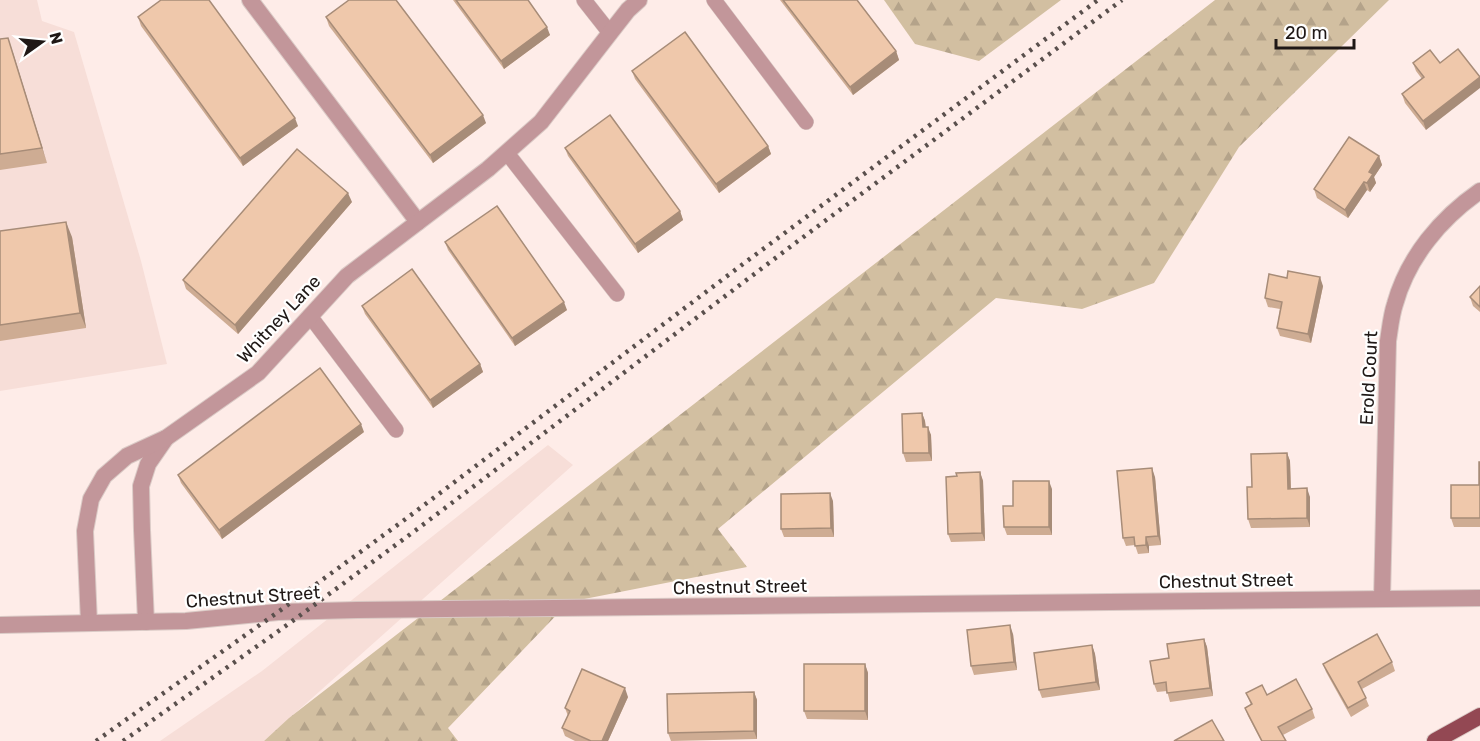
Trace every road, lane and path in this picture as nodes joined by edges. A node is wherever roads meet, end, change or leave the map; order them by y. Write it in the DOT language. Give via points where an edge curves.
graph roads {
  1 [pos="250,0"];
  2 [pos="584,0"];
  3 [pos="639,0"];
  4 [pos="714,0"];
  5 [pos="610,33"];
  6 [pos="806,122"];
  7 [pos="507,153"];
  8 [pos="1480,191"];
  9 [pos="418,222"];
  10 [pos="617,294"];
  11 [pos="310,316"];
  12 [pos="396,430"];
  13 [pos="166,438"];
  14 [pos="1480,598"];
  15 [pos="1382,599"];
  16 [pos="146,622"];
  17 [pos="89,623"];
  18 [pos="0,625"];
  19 [pos="1480,716"];
  20 [pos="1435,741"];
  1 -- 9 [label="street"];
  2 -- 5 [label="lane"];
  3 -- 5 [label="street, Whitney Lane"];
  4 -- 6 [label="lane"];
  5 -- 7 [label="street, Whitney Lane" via="541,122"];
  7 -- 9 [label="street, Whitney Lane"];
  7 -- 10 [label="lane"];
  8 -- 15 [label="street, Erold Court" via="1448,216 1425,242 1407,272 1395,304 1388,341"];
  9 -- 11 [label="street, Whitney Lane" via="347,276"];
  11 -- 12 [label="lane"];
  11 -- 13 [label="street, Whitney Lane" via="258,373"];
  13 -- 16 [label="street, Whitney Lane" via="148,464 141,486"];
  13 -- 17 [label="street, Whitney Lane" via="119,462 104,476 92,499 85,531"];
  14 -- 15 [label="street, Chestnut Street"];
  15 -- 16 [label="street, Chestnut Street" via="278,612"];
  16 -- 17 [label="street, Chestnut Street"];
  17 -- 18 [label="street, Chestnut Street"];
  19 -- 20 [label="main road"];
}
